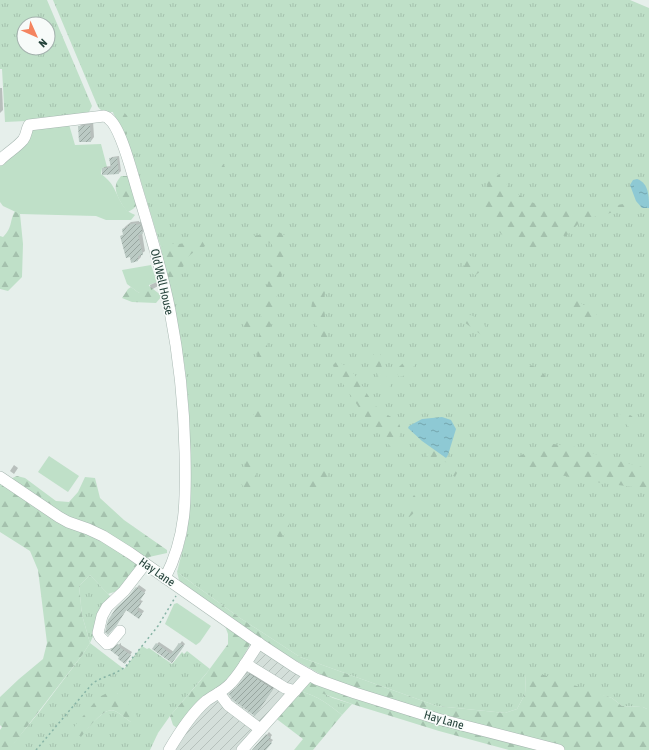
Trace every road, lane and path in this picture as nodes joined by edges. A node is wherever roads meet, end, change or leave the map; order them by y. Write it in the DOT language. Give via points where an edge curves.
graph roads {
  1 [pos="0,160"];
  2 [pos="0,477"];
  3 [pos="145,564"];
  4 [pos="165,578"];
  5 [pos="180,589"];
  6 [pos="120,631"];
  7 [pos="259,643"];
  8 [pos="244,664"];
  9 [pos="309,675"];
  10 [pos="295,691"];
  11 [pos="219,693"];
  12 [pos="260,729"];
  13 [pos="36,750"];
  14 [pos="169,750"];
  15 [pos="242,750"];
  16 [pos="560,750"];
  1 -- 4 [label="street, Old Well House" via="24,139 29,125 104,116 109,118 120,138 164,282 182,386 185,508 174,563"];
  2 -- 3 [label="street, Hay Lane" via="59,517 103,536"];
  3 -- 4 [label="street, Hay Lane"];
  3 -- 6 [label="street" via="102,616 98,633 107,644"];
  4 -- 5 [label="street, Hay Lane"];
  5 -- 7 [label="street, Hay Lane" via="220,622"];
  5 -- 13 [label="path" via="158,626 126,666 92,684"];
  7 -- 8 [label="street"];
  7 -- 9 [label="street, Hay Lane"];
  8 -- 10 [label="street" via="285,688"];
  8 -- 11 [label="street" via="232,682"];
  9 -- 10 [label="street"];
  9 -- 16 [label="street, Hay Lane" via="349,691 438,719"];
  10 -- 12 [label="street"];
  11 -- 12 [label="street" via="228,705"];
  11 -- 14 [label="street" via="199,708"];
  12 -- 15 [label="street"];
}
